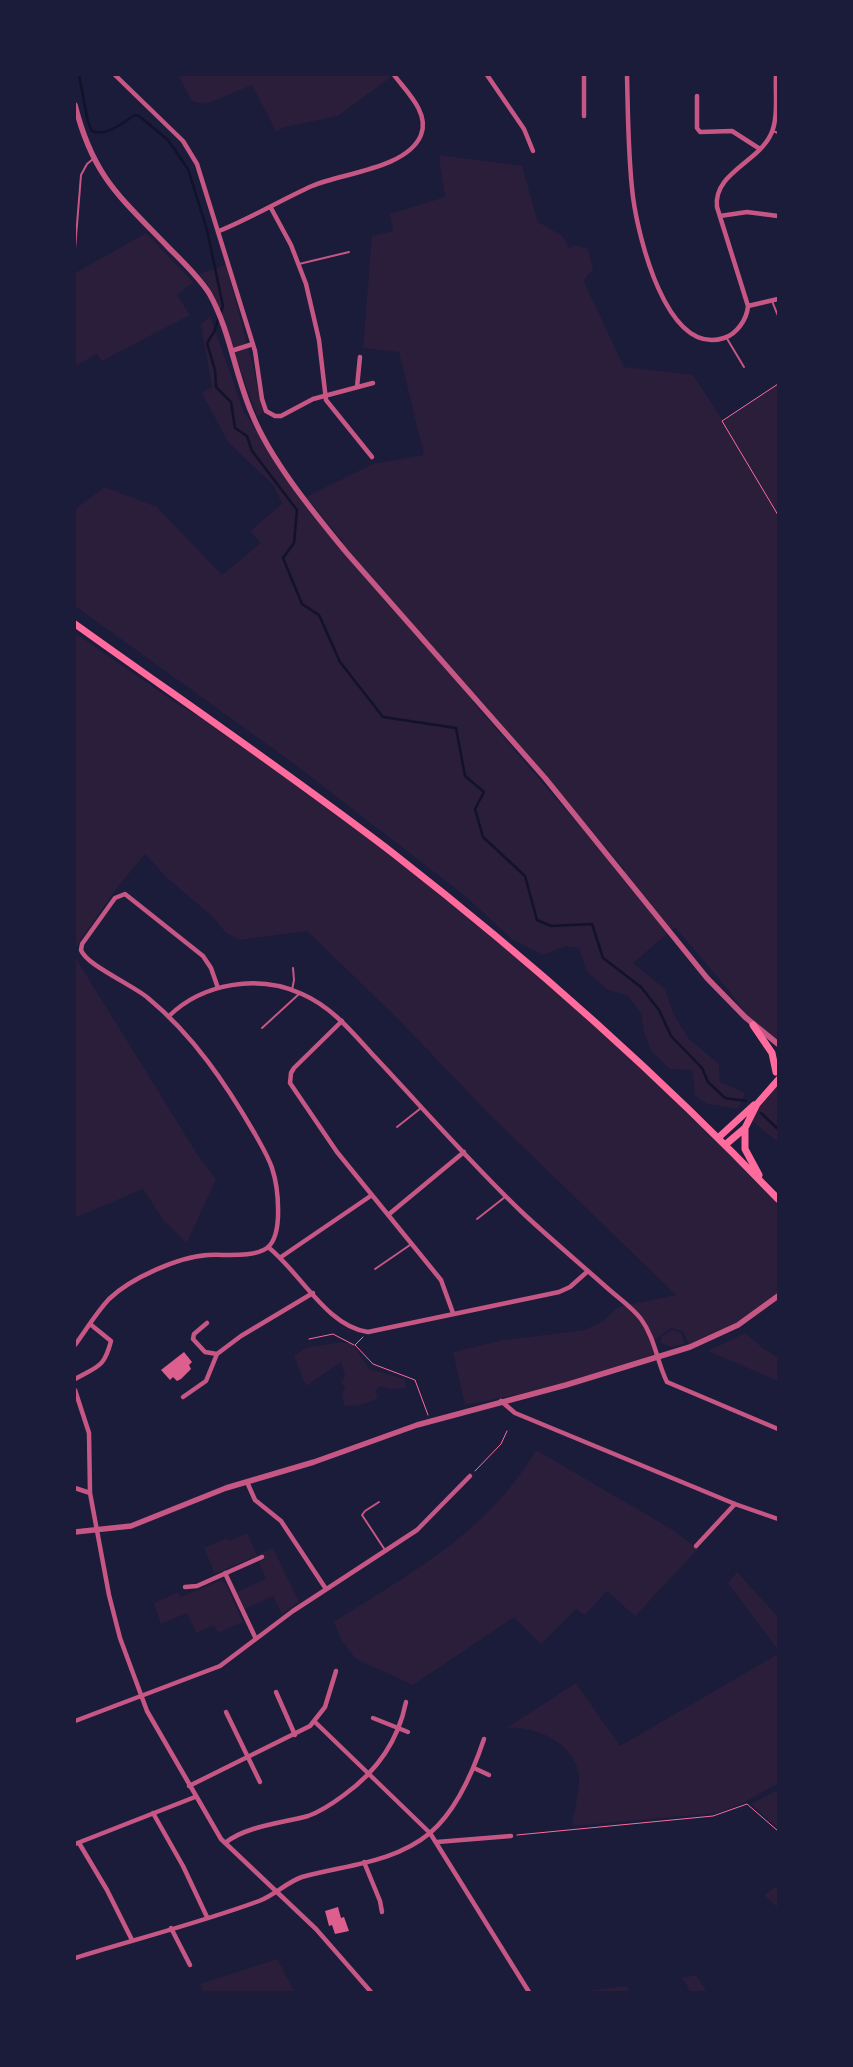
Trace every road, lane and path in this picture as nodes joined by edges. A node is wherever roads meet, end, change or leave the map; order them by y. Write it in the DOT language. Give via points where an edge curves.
graph roads {
  1 [pos="115,75"];
  2 [pos="394,75"];
  3 [pos="487,75"];
  4 [pos="584,75"];
  5 [pos="628,75"];
  6 [pos="776,75"];
  7 [pos="697,96"];
  8 [pos="75,105"];
  9 [pos="584,116"];
  10 [pos="773,131"];
  11 [pos="778,133"];
  12 [pos="760,149"];
  13 [pos="533,151"];
  14 [pos="93,160"];
  15 [pos="271,208"];
  16 [pos="720,216"];
  17 [pos="778,216"];
  18 [pos="219,231"];
  19 [pos="75,249"];
  20 [pos="349,252"];
  21 [pos="299,264"];
  22 [pos="778,299"];
  23 [pos="772,301"];
  24 [pos="748,306"];
  25 [pos="778,316"];
  26 [pos="726,337"];
  27 [pos="253,344"];
  28 [pos="230,351"];
  29 [pos="360,357"];
  30 [pos="744,367"];
  31 [pos="373,384"];
  32 [pos="778,384"];
  33 [pos="357,386"];
  34 [pos="324,395"];
  35 [pos="372,458"];
  36 [pos="778,515"];
  37 [pos="75,624"];
  38 [pos="294,968"];
  39 [pos="218,988"];
  40 [pos="292,990"];
  41 [pos="300,993"];
  42 [pos="169,1016"];
  43 [pos="342,1021"];
  44 [pos="754,1025"];
  45 [pos="262,1028"];
  46 [pos="778,1044"];
  47 [pos="777,1074"];
  48 [pos="757,1104"];
  49 [pos="422,1107"];
  50 [pos="398,1127"];
  51 [pos="745,1128"];
  52 [pos="718,1138"];
  53 [pos="725,1146"];
  54 [pos="464,1152"];
  55 [pos="765,1186"];
  56 [pos="372,1195"];
  57 [pos="505,1196"];
  58 [pos="778,1199"];
  59 [pos="388,1214"];
  60 [pos="477,1219"];
  61 [pos="411,1244"];
  62 [pos="268,1247"];
  63 [pos="281,1257"];
  64 [pos="376,1270"];
  65 [pos="588,1271"];
  66 [pos="313,1293"];
  67 [pos="778,1296"];
  68 [pos="453,1313"];
  69 [pos="207,1323"];
  70 [pos="90,1324"];
  71 [pos="368,1332"];
  72 [pos="309,1339"];
  73 [pos="75,1344"];
  74 [pos="355,1345"];
  75 [pos="217,1354"];
  76 [pos="659,1356"];
  77 [pos="75,1379"];
  78 [pos="75,1390"];
  79 [pos="183,1397"];
  80 [pos="501,1402"];
  81 [pos="430,1421"];
  82 [pos="778,1429"];
  83 [pos="507,1431"];
  84 [pos="470,1476"];
  85 [pos="247,1482"];
  86 [pos="75,1488"];
  87 [pos="90,1493"];
  88 [pos="379,1502"];
  89 [pos="735,1504"];
  90 [pos="778,1519"];
  91 [pos="97,1530"];
  92 [pos="75,1532"];
  93 [pos="696,1546"];
  94 [pos="385,1550"];
  95 [pos="262,1557"];
  96 [pos="225,1573"];
  97 [pos="184,1587"];
  98 [pos="326,1589"];
  99 [pos="256,1639"];
  100 [pos="336,1671"];
  101 [pos="276,1692"];
  102 [pos="141,1696"];
  103 [pos="406,1702"];
  104 [pos="226,1712"];
  105 [pos="372,1718"];
  106 [pos="75,1721"];
  107 [pos="315,1722"];
  108 [pos="399,1728"];
  109 [pos="408,1732"];
  110 [pos="295,1735"];
  111 [pos="484,1739"];
  112 [pos="248,1758"];
  113 [pos="474,1768"];
  114 [pos="369,1774"];
  115 [pos="489,1775"];
  116 [pos="260,1782"];
  117 [pos="189,1786"];
  118 [pos="195,1797"];
  119 [pos="153,1813"];
  120 [pos="778,1831"];
  121 [pos="430,1833"];
  122 [pos="511,1836"];
  123 [pos="437,1842"];
  124 [pos="77,1843"];
  125 [pos="225,1843"];
  126 [pos="364,1862"];
  127 [pos="276,1892"];
  128 [pos="382,1912"];
  129 [pos="207,1917"];
  130 [pos="171,1928"];
  131 [pos="132,1940"];
  132 [pos="75,1958"];
  133 [pos="190,1965"];
  134 [pos="371,1992"];
  135 [pos="529,1992"];
  1 -- 18 [label="street" via="188,148 201,174"];
  2 -- 15 [label="street" via="418,108 422,119 421,135 411,149 368,170 314,185"];
  3 -- 13 [label="street" via="527,133"];
  4 -- 9 [label="street"];
  5 -- 26 [label="street" via="633,194 639,230 651,266 668,308 679,323 705,339"];
  6 -- 10 [label="street"];
  7 -- 12 [label="street" via="697,128 700,132 732,131"];
  8 -- 14 [label="street"];
  10 -- 11 [label="lane"];
  10 -- 12 [label="street"];
  12 -- 16 [label="street" via="720,188 717,201"];
  14 -- 19 [label="lane" via="80,174"];
  14 -- 28 [label="street" via="116,193 199,280 218,313"];
  15 -- 18 [label="street"];
  15 -- 21 [label="street"];
  16 -- 17 [label="street" via="747,212"];
  16 -- 24 [label="street"];
  18 -- 27 [label="street"];
  20 -- 21 [label="lane"];
  21 -- 34 [label="street" via="317,329"];
  22 -- 23 [label="street"];
  23 -- 24 [label="street"];
  23 -- 25 [label="lane"];
  24 -- 26 [label="street" via="740,326"];
  26 -- 30 [label="lane"];
  27 -- 28 [label="street"];
  27 -- 34 [label="street" via="262,399 269,414 281,416"];
  28 -- 44 [label="street" via="260,432 319,519 545,778 707,978"];
  29 -- 33 [label="street"];
  31 -- 33 [label="street"];
  32 -- 36 [label="path" via="722,421"];
  33 -- 34 [label="street"];
  34 -- 35 [label="street" via="328,406"];
  37 -- 52 [label="main road" via="276,766 465,910 592,1019"];
  38 -- 40 [label="lane"];
  39 -- 40 [label="street" via="257,984"];
  39 -- 42 [label="street" via="194,998"];
  39 -- 42 [label="street" via="211,968 202,956 125,894 119,895 85,938 80,950 88,960 134,987"];
  40 -- 41 [label="street"];
  41 -- 43 [label="street"];
  41 -- 45 [label="lane"];
  42 -- 62 [label="street" via="215,1072 268,1157 276,1181 278,1205 276,1236"];
  43 -- 49 [label="street"];
  43 -- 56 [label="street" via="294,1068 290,1073 290,1083 337,1152"];
  44 -- 46 [label="street"];
  44 -- 47 [label="main road" via="772,1054"];
  47 -- 48 [label="main road"];
  48 -- 51 [label="main road"];
  48 -- 52 [label="main road"];
  49 -- 50 [label="lane"];
  49 -- 54 [label="street"];
  51 -- 53 [label="main road"];
  51 -- 55 [label="main road" via="745,1149"];
  52 -- 53 [label="main road"];
  53 -- 55 [label="main road"];
  54 -- 57 [label="street"];
  54 -- 59 [label="street"];
  55 -- 58 [label="main road"];
  56 -- 59 [label="street"];
  56 -- 63 [label="street"];
  57 -- 60 [label="lane"];
  57 -- 65 [label="street"];
  59 -- 61 [label="street"];
  61 -- 64 [label="lane"];
  61 -- 68 [label="street" via="443,1284"];
  62 -- 63 [label="street"];
  62 -- 70 [label="street" via="257,1252 193,1256 174,1261 114,1295"];
  63 -- 66 [label="street"];
  65 -- 68 [label="street" via="576,1283 559,1292"];
  65 -- 76 [label="street" via="641,1319"];
  66 -- 71 [label="street" via="342,1324"];
  66 -- 75 [label="street"];
  67 -- 76 [label="street" via="738,1325 690,1347"];
  68 -- 71 [label="street"];
  69 -- 75 [label="street" via="194,1334 193,1339 205,1352"];
  70 -- 73 [label="street"];
  70 -- 77 [label="street" via="111,1341 104,1362"];
  71 -- 74 [label="path"];
  72 -- 74 [label="path" via="332,1334"];
  74 -- 81 [label="path" via="373,1364 415,1380"];
  75 -- 79 [label="street" via="206,1381"];
  76 -- 80 [label="street"];
  76 -- 82 [label="street" via="664,1376 673,1386"];
  78 -- 87 [label="street" via="89,1433"];
  80 -- 81 [label="street"];
  80 -- 89 [label="street" via="515,1413"];
  81 -- 85 [label="street"];
  83 -- 84 [label="path" via="501,1444"];
  84 -- 94 [label="street" via="423,1525"];
  85 -- 91 [label="street" via="131,1526"];
  85 -- 98 [label="street" via="255,1500 281,1521"];
  86 -- 87 [label="street"];
  87 -- 91 [label="street"];
  88 -- 94 [label="lane" via="362,1515"];
  89 -- 90 [label="street"];
  89 -- 93 [label="street"];
  91 -- 92 [label="street"];
  91 -- 102 [label="street" via="116,1624"];
  94 -- 98 [label="street"];
  95 -- 96 [label="street"];
  96 -- 97 [label="street" via="198,1586"];
  96 -- 99 [label="street"];
  98 -- 99 [label="street"];
  99 -- 102 [label="street" via="212,1670"];
  100 -- 107 [label="street" via="328,1701"];
  101 -- 110 [label="street"];
  102 -- 106 [label="street"];
  102 -- 117 [label="street"];
  103 -- 108 [label="street"];
  104 -- 112 [label="street"];
  105 -- 108 [label="street"];
  107 -- 110 [label="street"];
  107 -- 114 [label="street"];
  108 -- 109 [label="street"];
  108 -- 114 [label="street"];
  110 -- 112 [label="street"];
  111 -- 113 [label="street"];
  112 -- 116 [label="street"];
  112 -- 117 [label="street"];
  113 -- 115 [label="street"];
  113 -- 121 [label="street" via="454,1804"];
  114 -- 121 [label="street"];
  114 -- 125 [label="street" via="326,1809 238,1835"];
  117 -- 118 [label="street"];
  118 -- 119 [label="street"];
  118 -- 125 [label="street"];
  119 -- 124 [label="street"];
  119 -- 129 [label="street" via="184,1866"];
  120 -- 122 [label="path" via="746,1804 713,1816"];
  121 -- 123 [label="street"];
  121 -- 126 [label="street" via="396,1853"];
  122 -- 123 [label="street"];
  123 -- 135 [label="street"];
  124 -- 131 [label="street" via="107,1890"];
  125 -- 127 [label="street"];
  126 -- 127 [label="street" via="301,1878"];
  126 -- 128 [label="street"];
  127 -- 129 [label="street" via="259,1901"];
  127 -- 134 [label="street" via="316,1929"];
  129 -- 130 [label="street"];
  130 -- 131 [label="street"];
  130 -- 133 [label="street"];
  131 -- 132 [label="street"];
}
